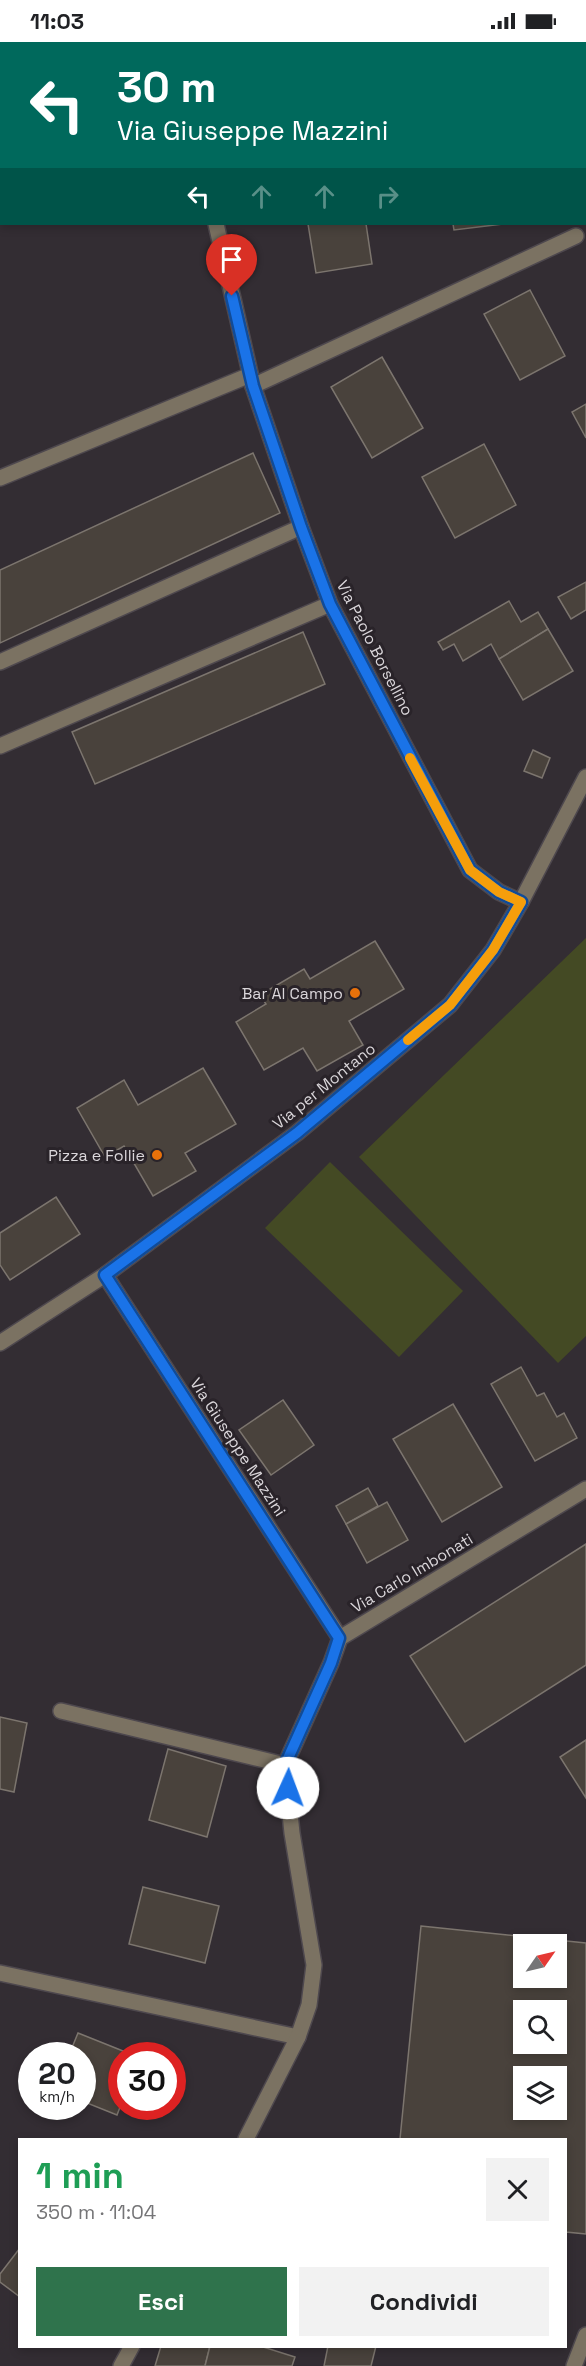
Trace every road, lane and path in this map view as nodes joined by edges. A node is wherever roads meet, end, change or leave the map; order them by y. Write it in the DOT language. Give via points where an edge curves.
graph roads {
  1 [pos="216,225"];
  2 [pos="576,236"];
  3 [pos="251,380"];
  4 [pos="0,478"];
  5 [pos="301,527"];
  6 [pos="330,604"];
  7 [pos="0,662"];
  8 [pos="0,746"];
  9 [pos="586,777"];
  10 [pos="521,902"];
  11 [pos="105,1275"];
  12 [pos="0,1343"];
  13 [pos="586,1489"];
  14 [pos="339,1638"];
  15 [pos="61,1711"];
  16 [pos="285,1765"];
  17 [pos="0,1973"];
  18 [pos="298,2037"];
  19 [pos="247,2138"];
  20 [pos="586,2335"];
  21 [pos="131,2348"];
  22 [pos="121,2366"];
  23 [pos="574,2366"];
  1 -- 3 [label="street, Via Paolo Borsellino"];
  2 -- 3 [label="street"];
  3 -- 4 [label="street"];
  3 -- 5 [label="street, Via Paolo Borsellino"];
  5 -- 6 [label="street, Via Paolo Borsellino"];
  5 -- 7 [label="street"];
  6 -- 8 [label="street"];
  6 -- 10 [label="street, Via Paolo Borsellino" via="470,870 499,892"];
  9 -- 10 [label="street, Via per Montano"];
  10 -- 11 [label="street, Via per Montano" via="493,950 450,1005 297,1133"];
  11 -- 12 [label="street, Via per Montano"];
  11 -- 14 [label="street, Via Giuseppe Mazzini"];
  13 -- 14 [label="street, Via Carlo Imbonati"];
  14 -- 16 [label="street"];
  15 -- 16 [label="street"];
  16 -- 18 [label="street" via="314,1965 309,2005"];
  17 -- 18 [label="street"];
  18 -- 19 [label="street"];
  20 -- 23 [label="street"];
  21 -- 22 [label="street"];
}
